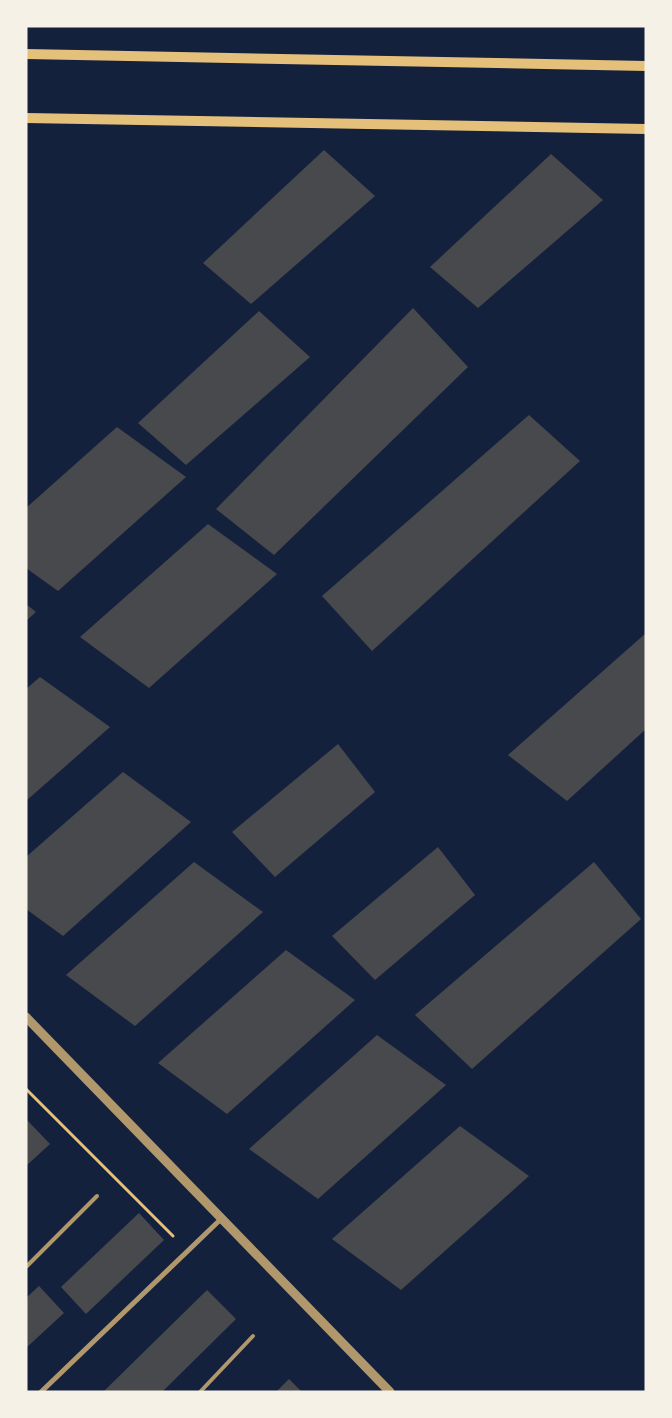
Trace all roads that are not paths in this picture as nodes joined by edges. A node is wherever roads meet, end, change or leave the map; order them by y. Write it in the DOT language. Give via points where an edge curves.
graph roads {
  1 [pos="26,54"];
  2 [pos="646,66"];
  3 [pos="26,118"];
  4 [pos="646,130"];
  5 [pos="26,1016"];
  6 [pos="97,1196"];
  7 [pos="222,1218"];
  8 [pos="26,1267"];
  9 [pos="253,1336"];
  10 [pos="41,1392"];
  11 [pos="200,1392"];
  12 [pos="390,1392"];
  1 -- 2 [label="main road"];
  3 -- 4 [label="main road"];
  5 -- 7 [label="street"];
  6 -- 8 [label="lane"];
  7 -- 10 [label="street"];
  7 -- 12 [label="street"];
  9 -- 11 [label="lane"];
}
